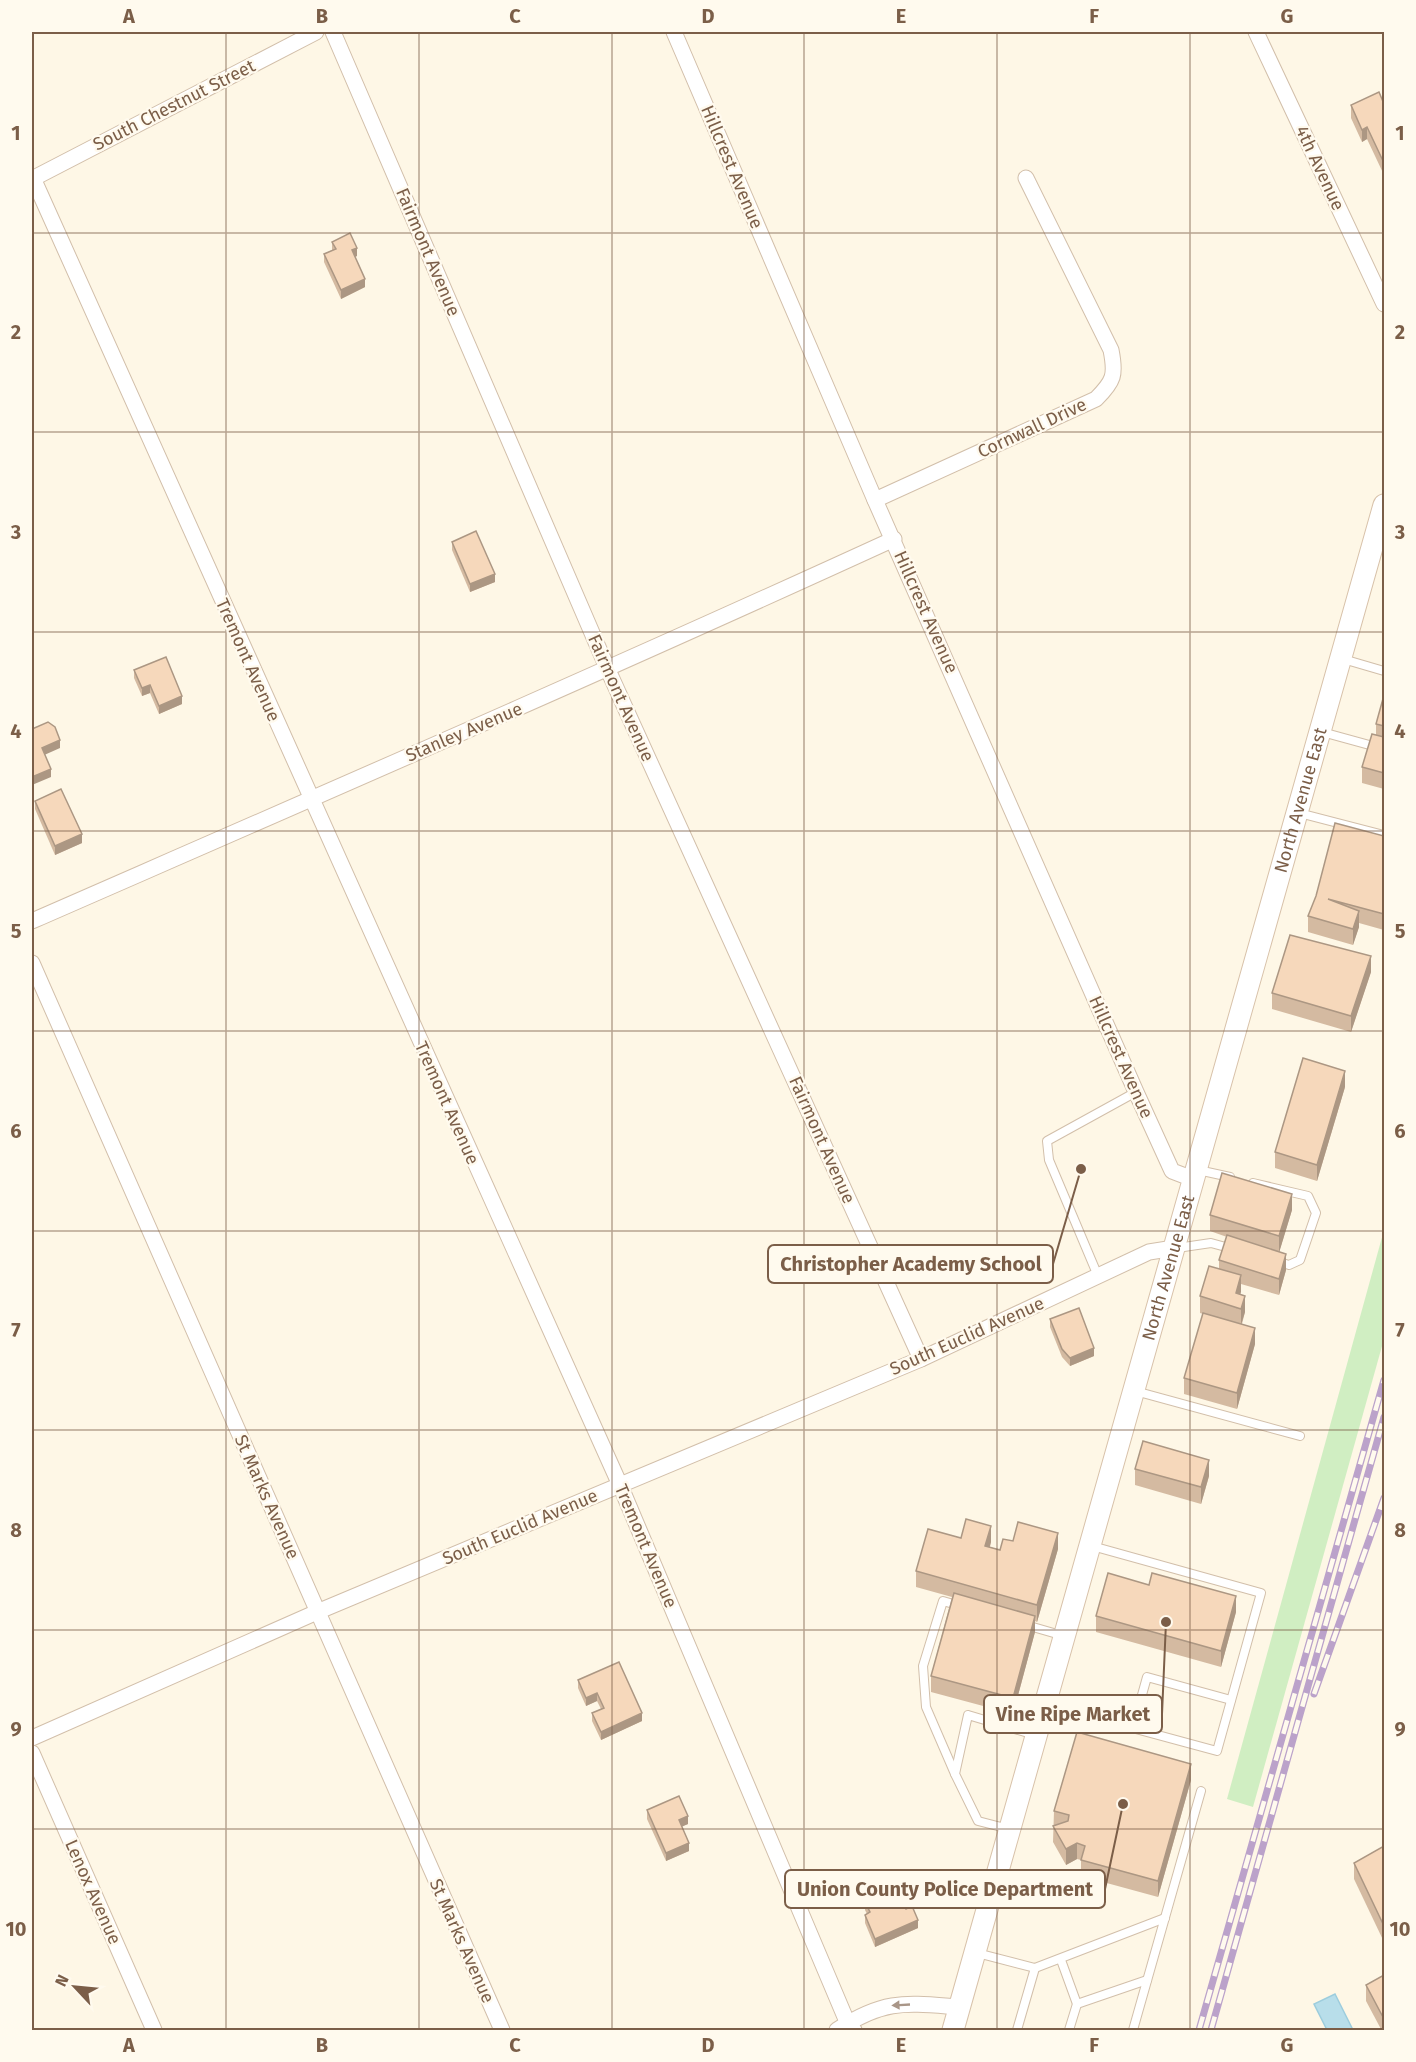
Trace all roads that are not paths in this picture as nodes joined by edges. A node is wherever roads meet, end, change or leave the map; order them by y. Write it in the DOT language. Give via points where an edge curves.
graph roads {
  1 [pos="316,32"];
  2 [pos="333,32"];
  3 [pos="674,32"];
  4 [pos="1256,32"];
  5 [pos="1026,178"];
  6 [pos="32,179"];
  7 [pos="1384,304"];
  8 [pos="874,500"];
  9 [pos="1384,505"];
  10 [pos="894,539"];
  11 [pos="1341,659"];
  12 [pos="608,670"];
  13 [pos="1384,671"];
  14 [pos="1321,731"];
  15 [pos="1384,749"];
  16 [pos="310,797"];
  17 [pos="1298,813"];
  18 [pos="1384,835"];
  19 [pos="32,921"];
  20 [pos="32,963"];
  21 [pos="1136,1092"];
  22 [pos="1195,1174"];
  23 [pos="1174,1248"];
  24 [pos="1245,1253"];
  25 [pos="1267,1259"];
  26 [pos="1098,1276"];
  27 [pos="921,1359"];
  28 [pos="1135,1391"];
  29 [pos="1300,1436"];
  30 [pos="620,1485"];
  31 [pos="1091,1546"];
  32 [pos="965,1608"];
  33 [pos="317,1612"];
  34 [pos="1021,1624"];
  35 [pos="1065,1636"];
  36 [pos="1231,1700"];
  37 [pos="1046,1704"];
  38 [pos="1133,1727"];
  39 [pos="1036,1735"];
  40 [pos="32,1738"];
  41 [pos="32,1753"];
  42 [pos="955,1774"];
  43 [pos="1201,1791"];
  44 [pos="1009,1829"];
  45 [pos="1165,1918"];
  46 [pos="975,1952"];
  47 [pos="1061,1960"];
  48 [pos="1035,1968"];
  49 [pos="1147,1980"];
  50 [pos="1077,2004"];
  51 [pos="959,2007"];
  52 [pos="846,2028"];
  53 [pos="154,2031"];
  54 [pos="502,2031"];
  55 [pos="953,2031"];
  56 [pos="1017,2031"];
  57 [pos="1069,2031"];
  58 [pos="1133,2031"];
  1 -- 6 [label="street, South Chestnut Street"];
  2 -- 12 [label="street, Fairmont Avenue"];
  3 -- 8 [label="street, Hillcrest Avenue"];
  4 -- 7 [label="street, 4th Avenue"];
  5 -- 8 [label="street, Cornwall Drive" via="1111,350 1114,368 1110,385 1096,399"];
  6 -- 16 [label="street, Tremont Avenue"];
  8 -- 10 [label="street, Hillcrest Avenue"];
  9 -- 11 [label="main road, North Avenue East"];
  10 -- 12 [label="street, Stanley Avenue"];
  10 -- 21 [label="street, Hillcrest Avenue"];
  11 -- 13 [label="lane"];
  11 -- 14 [label="main road, North Avenue East"];
  12 -- 16 [label="street, Stanley Avenue"];
  12 -- 27 [label="street, Fairmont Avenue"];
  14 -- 15 [label="lane"];
  14 -- 17 [label="main road, North Avenue East"];
  16 -- 19 [label="street, Stanley Avenue"];
  16 -- 30 [label="street, Tremont Avenue"];
  17 -- 18 [label="lane"];
  17 -- 22 [label="main road, North Avenue East"];
  20 -- 33 [label="street, St Marks Avenue"];
  21 -- 22 [label="street, Hillcrest Avenue" via="1172,1171"];
  21 -- 26 [label="lane" via="1047,1141 1048,1160"];
  22 -- 23 [label="main road, North Avenue East"];
  22 -- 25 [label="lane" via="1308,1196 1316,1213 1300,1260 1289,1265"];
  23 -- 24 [label="lane" via="1211,1243"];
  23 -- 26 [label="street, South Euclid Avenue" via="1149,1252"];
  23 -- 28 [label="main road, North Avenue East"];
  26 -- 27 [label="street, South Euclid Avenue"];
  27 -- 30 [label="street, South Euclid Avenue"];
  28 -- 29 [label="lane"];
  28 -- 31 [label="main road, North Avenue East"];
  30 -- 33 [label="street, South Euclid Avenue"];
  30 -- 52 [label="street, Tremont Avenue"];
  31 -- 35 [label="main road, North Avenue East"];
  31 -- 36 [label="lane" via="1261,1593"];
  32 -- 42 [label="lane" via="943,1601 923,1666 926,1707"];
  33 -- 40 [label="street, South Euclid Avenue"];
  33 -- 54 [label="street, St Marks Avenue"];
  34 -- 35 [label="lane"];
  35 -- 37 [label="main road, North Avenue East"];
  36 -- 38 [label="lane" via="1148,1677"];
  36 -- 38 [label="lane" via="1217,1751"];
  37 -- 38 [label="lane"];
  37 -- 39 [label="main road, North Avenue East"];
  39 -- 42 [label="lane" via="968,1715"];
  39 -- 44 [label="main road, North Avenue East"];
  41 -- 53 [label="street, Lenox Avenue"];
  42 -- 44 [label="lane" via="978,1821"];
  43 -- 45 [label="lane"];
  44 -- 46 [label="main road, North Avenue East"];
  45 -- 47 [label="lane"];
  45 -- 49 [label="lane"];
  46 -- 48 [label="lane"];
  46 -- 51 [label="main road, North Avenue East"];
  47 -- 48 [label="lane"];
  47 -- 50 [label="lane"];
  48 -- 56 [label="lane"];
  49 -- 50 [label="lane"];
  49 -- 58 [label="lane"];
  50 -- 57 [label="lane"];
  51 -- 52 [label="street, one-way" via="876,2008"];
  51 -- 55 [label="main road, North Avenue East"];
}
